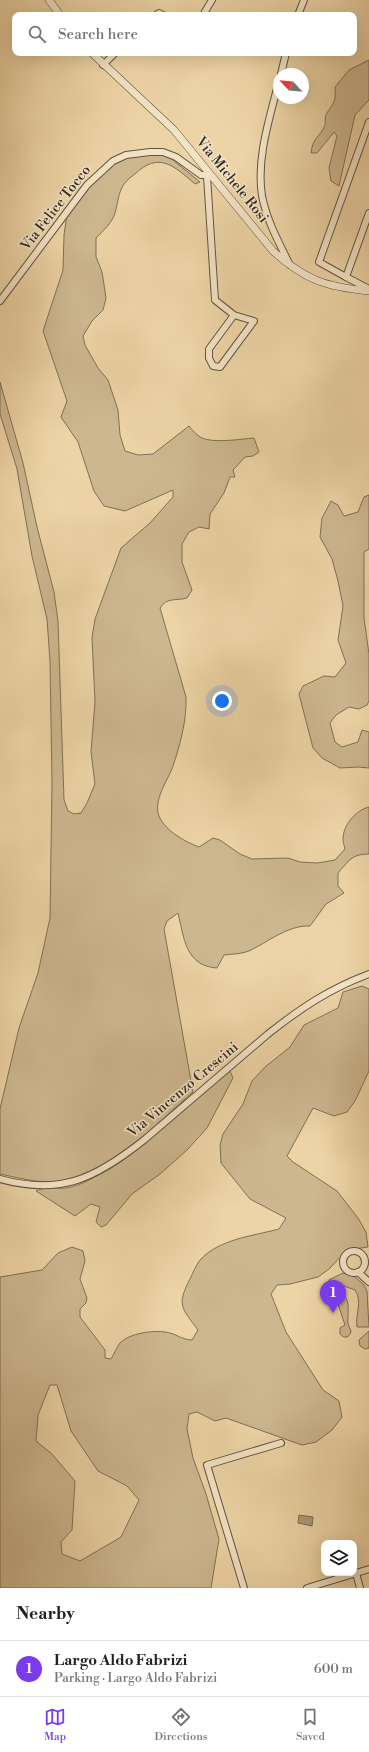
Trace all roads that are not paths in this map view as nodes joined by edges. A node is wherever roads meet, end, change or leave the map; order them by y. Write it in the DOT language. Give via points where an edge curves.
graph roads {
  1 [pos="49,0"];
  2 [pos="212,0"];
  3 [pos="304,0"];
  4 [pos="58,12"];
  5 [pos="205,12"];
  6 [pos="299,12"];
  7 [pos="95,56"];
  8 [pos="112,56"];
  9 [pos="285,56"];
  10 [pos="103,65"];
  11 [pos="282,68"];
  12 [pos="274,104"];
  13 [pos="369,122"];
  14 [pos="209,176"];
  15 [pos="369,213"];
  16 [pos="292,268"];
  17 [pos="346,277"];
  18 [pos="369,290"];
  19 [pos="0,301"];
  20 [pos="234,314"];
  21 [pos="369,974"];
  22 [pos="0,1179"];
  23 [pos="367,1259"];
  24 [pos="358,1272"];
  25 [pos="369,1282"];
  26 [pos="281,1443"];
  27 [pos="369,1569"];
  28 [pos="357,1573"];
  29 [pos="346,1576"];
  30 [pos="357,1576"];
  31 [pos="244,1588"];
  32 [pos="307,1588"];
  33 [pos="360,1588"];
  1 -- 4 [label="street"];
  2 -- 5 [label="street"];
  3 -- 6 [label="street"];
  7 -- 10 [label="street, Via Michele Rosi"];
  8 -- 10 [label="street"];
  9 -- 11 [label="street"];
  10 -- 14 [label="street, Via Michele Rosi" via="174,130"];
  12 -- 16 [label="street" via="263,154 262,195 273,230"];
  13 -- 17 [label="street" via="319,262"];
  14 -- 16 [label="street, Via Michele Rosi" via="273,251"];
  14 -- 19 [label="street, Via Felice Tocco" via="201,175 176,157 164,152 126,155 115,159 83,189"];
  14 -- 20 [label="street" via="215,300"];
  15 -- 17 [label="street"];
  16 -- 18 [label="street, Via Michele Rosi" via="328,284"];
  17 -- 18 [label="street"];
  20 -- 20 [label="street" via="254,321 220,367 213,366 209,358 209,349"];
  21 -- 22 [label="street, Via Vincenzo Crescini" via="333,989 288,1018 144,1140 100,1171 77,1181 55,1186 30,1185"];
  23 -- 24 [label="street" via="364,1267"];
  23 -- 24 [label="street" via="354,1252 345,1256 343,1264 346,1269"];
  24 -- 25 [label="street"];
  26 -- 31 [label="street" via="208,1466"];
  27 -- 28 [label="street"];
  29 -- 32 [label="street"];
  30 -- 33 [label="street"];
}
